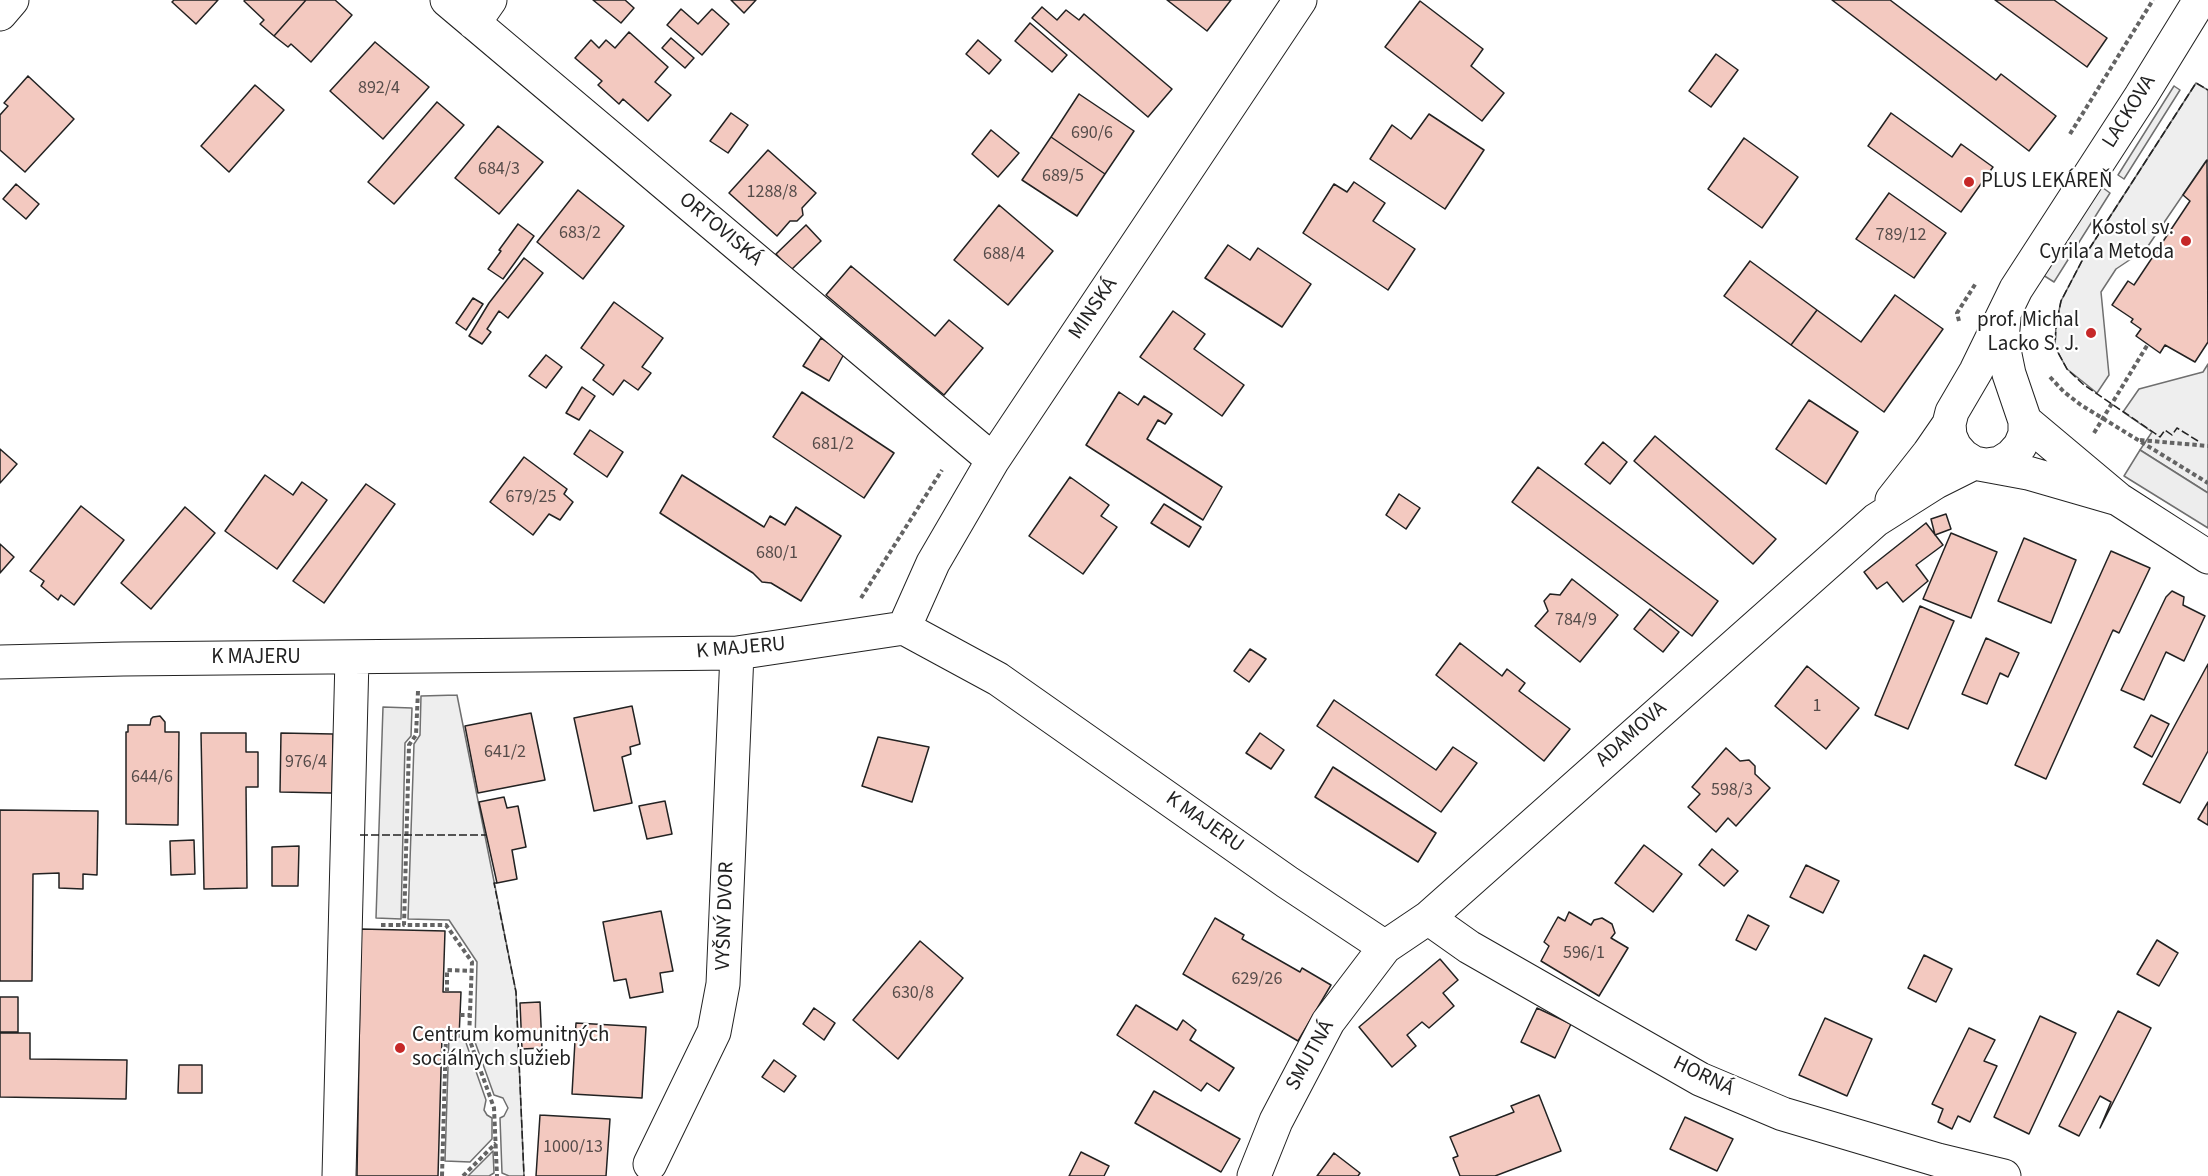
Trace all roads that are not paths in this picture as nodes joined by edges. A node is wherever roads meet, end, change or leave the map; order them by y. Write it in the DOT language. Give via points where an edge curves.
graph roads {
  1 [pos="12,0"];
  2 [pos="447,0"];
  3 [pos="1300,0"];
  4 [pos="2200,0"];
  5 [pos="482,11"];
  6 [pos="0,14"];
  7 [pos="2004,316"];
  8 [pos="1953,413"];
  9 [pos="2023,414"];
  10 [pos="993,460"];
  11 [pos="1981,464"];
  12 [pos="2118,500"];
  13 [pos="1876,520"];
  14 [pos="2208,557"];
  15 [pos="904,628"];
  16 [pos="737,653"];
  17 [pos="352,658"];
  18 [pos="0,662"];
  19 [pos="1428,918"];
  20 [pos="1385,947"];
  21 [pos="1938,1160"];
  22 [pos="650,1164"];
  23 [pos="339,1176"];
  24 [pos="1254,1176"];
  25 [pos="1903,1176"];
  26 [pos="2004,1176"];
  1 -- 6 [label="street"];
  2 -- 5 [label="street, ORTOVISKÁ"];
  3 -- 10 [label="street, MINSKÁ"];
  4 -- 7 [label="street, LACKOVA" via="2016,289"];
  5 -- 10 [label="street, ORTOVISKÁ"];
  7 -- 8 [label="street, LACKOVA"];
  7 -- 9 [label="street" via="2002,340"];
  8 -- 9 [label="street" via="1966,394 1990,388 2007,394"];
  8 -- 11 [label="street" via="1950,436 1955,447 1963,456"];
  8 -- 13 [label="street, LACKOVA" via="1929,453"];
  9 -- 11 [label="street" via="2025,434 2020,446 2000,463"];
  9 -- 12 [label="street"];
  10 -- 15 [label="street, MINSKÁ" via="933,563"];
  11 -- 12 [label="street"];
  11 -- 13 [label="street" via="1936,482"];
  12 -- 14 [label="street"];
  13 -- 19 [label="street, ADAMOVA"];
  15 -- 16 [label="street, K MAJERU"];
  15 -- 20 [label="street, K MAJERU" via="998,679"];
  16 -- 17 [label="street, K MAJERU"];
  16 -- 22 [label="street, VYŠNÝ DVOR" via="723,984 714,1032"];
  17 -- 18 [label="street, K MAJERU"];
  17 -- 23 [label="street"];
  19 -- 20 [label="street, ADAMOVA"];
  19 -- 21 [label="street, HORNÁ" via="1469,947 1700,1079 1783,1114"];
  20 -- 24 [label="street, SMUTNÁ" via="1328,1022 1276,1121"];
  21 -- 25 [label="street"];
  21 -- 26 [label="street, HORNÁ"];
}
